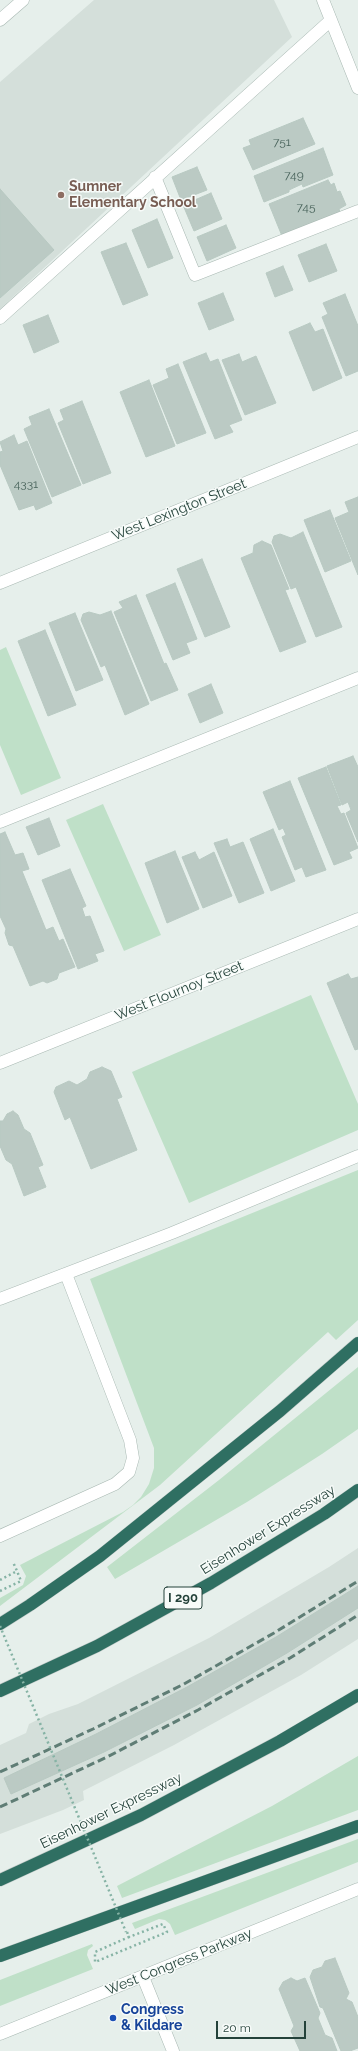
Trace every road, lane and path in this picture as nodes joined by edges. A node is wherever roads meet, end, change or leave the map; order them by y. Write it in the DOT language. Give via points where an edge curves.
graph roads {
  1 [pos="22,0"];
  2 [pos="323,0"];
  3 [pos="0,20"];
  4 [pos="331,20"];
  5 [pos="358,88"];
  6 [pos="155,177"];
  7 [pos="358,211"];
  8 [pos="0,318"];
  9 [pos="358,437"];
  10 [pos="0,583"];
  11 [pos="358,678"];
  12 [pos="0,822"];
  13 [pos="358,919"];
  14 [pos="0,1063"];
  15 [pos="358,1156"];
  16 [pos="66,1274"];
  17 [pos="0,1300"];
  18 [pos="358,1342"];
  19 [pos="358,1490"];
  20 [pos="0,1536"];
  21 [pos="13,1562"];
  22 [pos="17,1571"];
  23 [pos="0,1580"];
  24 [pos="0,1591"];
  25 [pos="0,1625"];
  26 [pos="0,1691"];
  27 [pos="358,1694"];
  28 [pos="358,1826"];
  29 [pos="0,1880"];
  30 [pos="358,1889"];
  31 [pos="129,1938"];
  32 [pos="0,1956"];
  33 [pos="143,1977"];
  34 [pos="0,2034"];
  35 [pos="173,2051"];
  1 -- 3 [label="street"];
  2 -- 4 [label="street"];
  4 -- 5 [label="street"];
  4 -- 6 [label="street"];
  6 -- 7 [label="street" via="195,275"];
  6 -- 8 [label="street"];
  9 -- 10 [label="street, West Lexington Street"];
  11 -- 12 [label="street"];
  13 -- 14 [label="street, West Flournoy Street"];
  15 -- 16 [label="street"];
  16 -- 17 [label="street"];
  16 -- 20 [label="street" via="131,1445 133,1458 129,1472 115,1484"];
  18 -- 25 [label="highway" via="280,1411 100,1556"];
  19 -- 26 [label="highway, Eisenhower Expressway / I 290" via="324,1514 210,1583 97,1646"];
  21 -- 22 [label="path"];
  22 -- 23 [label="path"];
  22 -- 24 [label="path" via="20,1581"];
  25 -- 31 [label="path, bridge"];
  27 -- 29 [label="highway, Eisenhower Expressway" via="280,1741 141,1815"];
  28 -- 32 [label="highway"];
  30 -- 33 [label="street, West Congress Parkway"];
  31 -- 31 [label="path" via="95,1952 95,1962 167,1932 163,1924"];
  33 -- 34 [label="street, West Congress Parkway"];
  33 -- 35 [label="street"];
}
